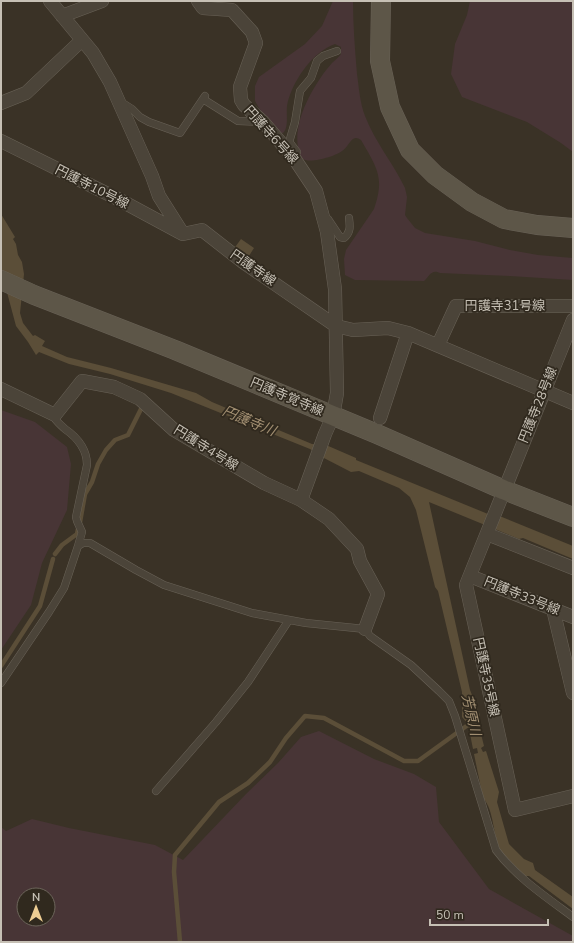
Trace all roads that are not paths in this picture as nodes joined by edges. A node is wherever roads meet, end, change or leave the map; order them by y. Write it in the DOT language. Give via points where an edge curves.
graph roads {
  1 [pos="50,1"];
  2 [pos="102,1"];
  3 [pos="198,1"];
  4 [pos="381,1"];
  5 [pos="62,16"];
  6 [pos="82,40"];
  7 [pos="337,51"];
  8 [pos="99,63"];
  9 [pos="113,75"];
  10 [pos="119,101"];
  11 [pos="1,103"];
  12 [pos="263,122"];
  13 [pos="1,141"];
  14 [pos="294,158"];
  15 [pos="322,216"];
  16 [pos="348,218"];
  17 [pos="573,228"];
  18 [pos="182,234"];
  19 [pos="1,280"];
  20 [pos="573,306"];
  21 [pos="573,320"];
  22 [pos="336,326"];
  23 [pos="408,333"];
  24 [pos="438,345"];
  25 [pos="1,389"];
  26 [pos="544,392"];
  27 [pos="573,403"];
  28 [pos="53,414"];
  29 [pos="333,416"];
  30 [pos="380,418"];
  31 [pos="502,496"];
  32 [pos="301,500"];
  33 [pos="573,516"];
  34 [pos="487,534"];
  35 [pos="78,546"];
  36 [pos="573,568"];
  37 [pos="470,576"];
  38 [pos="553,609"];
  39 [pos="573,617"];
  40 [pos="289,620"];
  41 [pos="364,628"];
  42 [pos="1,683"];
  43 [pos="573,693"];
  44 [pos="156,791"];
  45 [pos="573,796"];
  46 [pos="573,917"];
  1 -- 5 [label="street"];
  2 -- 5 [label="street"];
  3 -- 12 [label="street, 円護寺6号線" via="203,8 232,10 252,32 256,43 242,79 240,94 244,104"];
  4 -- 17 [label="street" via="380,61 390,107 410,150 435,176 472,202 504,218"];
  5 -- 6 [label="street"];
  6 -- 8 [label="street"];
  6 -- 11 [label="street" via="26,93"];
  7 -- 14 [label="lane" via="317,61 311,78 300,91 290,139 297,152"];
  8 -- 9 [label="lane" via="104,60"];
  8 -- 10 [label="street"];
  10 -- 12 [label="lane" via="149,122 180,133 204,98 238,121"];
  10 -- 18 [label="street" via="159,196"];
  12 -- 14 [label="street, 円護寺6号線"];
  13 -- 18 [label="street, 円護寺10号線"];
  14 -- 15 [label="street, 円護寺6号線" via="316,191"];
  15 -- 16 [label="lane" via="328,218 340,237 344,238 350,228"];
  15 -- 22 [label="street, 円護寺6号線" via="335,289"];
  18 -- 22 [label="street, 円護寺線" via="202,230 243,262"];
  19 -- 29 [label="street, 円護寺覚寺線"];
  20 -- 24 [label="street, 円護寺31号線" via="456,306"];
  21 -- 26 [label="street, 円護寺28号線"];
  22 -- 23 [label="street, 円護寺線" via="353,330 388,328"];
  22 -- 29 [label="street, 円護寺6号線" via="337,393"];
  23 -- 24 [label="street, 円護寺線"];
  23 -- 30 [label="street"];
  24 -- 26 [label="street, 円護寺線"];
  25 -- 28 [label="street"];
  26 -- 27 [label="street, 円護寺線"];
  26 -- 31 [label="street, 円護寺28号線"];
  28 -- 32 [label="street, 円護寺4号線" via="55,415 82,381 114,387 140,399 174,430 264,483"];
  28 -- 35 [label="lane" via="54,419 73,434 84,448 87,457 76,517 82,532"];
  29 -- 31 [label="street, 円護寺覚寺線" via="377,434"];
  29 -- 32 [label="street"];
  31 -- 33 [label="street, 円護寺覚寺線"];
  31 -- 34 [label="street, 円護寺35号線"];
  32 -- 41 [label="street" via="329,520 357,549 360,561 378,594"];
  34 -- 36 [label="street"];
  34 -- 37 [label="street, 円護寺35号線"];
  35 -- 40 [label="lane" via="90,543 164,585 252,613"];
  35 -- 42 [label="lane" via="64,588"];
  37 -- 38 [label="street, 円護寺33号線"];
  37 -- 45 [label="street, 円護寺35号線" via="466,585 515,810"];
  38 -- 39 [label="street, 円護寺33号線"];
  38 -- 43 [label="street"];
  40 -- 41 [label="lane"];
  40 -- 44 [label="lane" via="248,682"];
  41 -- 46 [label="lane" via="370,636 411,665 449,701 496,850 517,873"];
}
